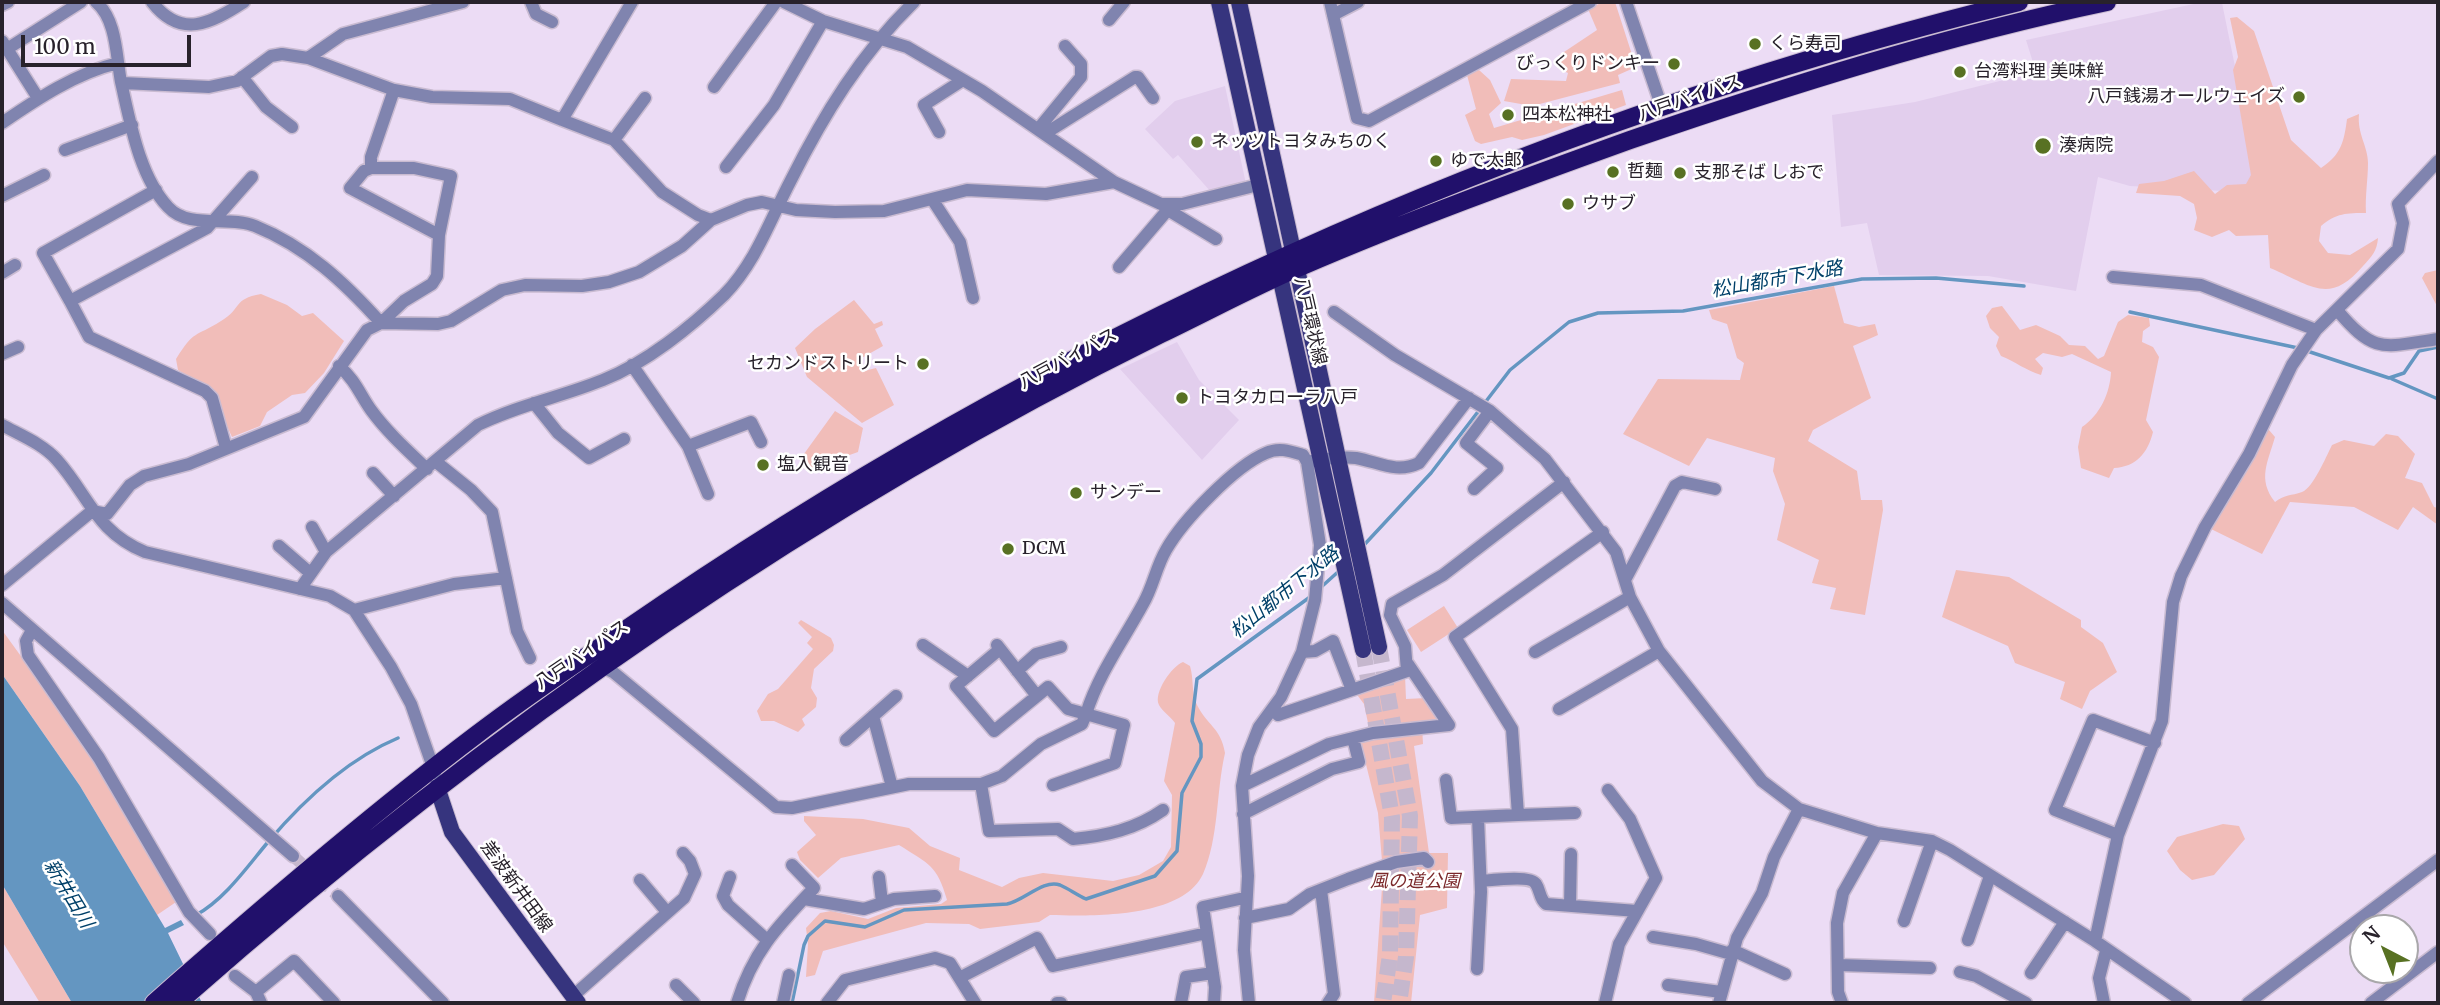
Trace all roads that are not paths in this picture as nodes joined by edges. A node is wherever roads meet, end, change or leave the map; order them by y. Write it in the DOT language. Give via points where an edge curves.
graph roads {
  1 [pos="8,2"];
  2 [pos="81,2"];
  3 [pos="96,2"];
  4 [pos="152,2"];
  5 [pos="244,2"];
  6 [pos="463,2"];
  7 [pos="531,2"];
  8 [pos="632,2"];
  9 [pos="776,2"];
  10 [pos="784,2"];
  11 [pos="914,2"];
  12 [pos="1124,2"];
  13 [pos="1219,2"];
  14 [pos="1239,2"];
  15 [pos="1358,2"];
  16 [pos="1590,2"];
  17 [pos="1626,2"];
  18 [pos="2107,2"];
  19 [pos="2,5"];
  20 [pos="1331,8"];
  21 [pos="2021,8"];
  22 [pos="1109,20"];
  23 [pos="823,21"];
  24 [pos="552,22"];
  25 [pos="877,39"];
  26 [pos="4,45"];
  27 [pos="1065,46"];
  28 [pos="308,58"];
  29 [pos="118,62"];
  30 [pos="242,77"];
  31 [pos="962,80"];
  32 [pos="122,83"];
  33 [pos="714,88"];
  34 [pos="394,90"];
  35 [pos="38,98"];
  36 [pos="645,98"];
  37 [pos="1153,98"];
  38 [pos="1662,108"];
  39 [pos="562,120"];
  40 [pos="2,122"];
  41 [pos="132,125"];
  42 [pos="292,127"];
  43 [pos="1042,131"];
  44 [pos="939,132"];
  45 [pos="614,140"];
  46 [pos="65,150"];
  47 [pos="2438,161"];
  48 [pos="726,167"];
  49 [pos="371,168"];
  50 [pos="44,175"];
  51 [pos="252,177"];
  52 [pos="1114,183"];
  53 [pos="1258,185"];
  54 [pos="156,190"];
  55 [pos="2,196"];
  56 [pos="932,198"];
  57 [pos="780,206"];
  58 [pos="1169,208"];
  59 [pos="711,220"];
  60 [pos="212,221"];
  61 [pos="439,235"];
  62 [pos="1216,239"];
  63 [pos="1275,258"];
  64 [pos="1295,259"];
  65 [pos="15,265"];
  66 [pos="1119,267"];
  67 [pos="2,273"];
  68 [pos="1280,276"];
  69 [pos="2113,277"];
  70 [pos="973,298"];
  71 [pos="70,301"];
  72 [pos="2337,310"];
  73 [pos="1334,312"];
  74 [pos="381,323"];
  75 [pos="2316,330"];
  76 [pos="2438,339"];
  77 [pos="18,347"];
  78 [pos="2,354"];
  79 [pos="632,365"];
  80 [pos="339,366"];
  81 [pos="1469,398"];
  82 [pos="534,403"];
  83 [pos="1490,411"];
  84 [pos="2,425"];
  85 [pos="624,439"];
  86 [pos="761,442"];
  87 [pos="688,446"];
  88 [pos="226,448"];
  89 [pos="1322,459"];
  90 [pos="431,465"];
  91 [pos="373,473"];
  92 [pos="1564,482"];
  93 [pos="1474,489"];
  94 [pos="1715,489"];
  95 [pos="708,494"];
  96 [pos="394,496"];
  97 [pos="92,511"];
  98 [pos="312,527"];
  99 [pos="1603,532"];
  100 [pos="279,545"];
  101 [pos="326,552"];
  102 [pos="309,572"];
  103 [pos="506,578"];
  104 [pos="1625,580"];
  105 [pos="2,585"];
  106 [pos="300,589"];
  107 [pos="1630,597"];
  108 [pos="2,603"];
  109 [pos="354,610"];
  110 [pos="32,630"];
  111 [pos="922,645"];
  112 [pos="1061,647"];
  113 [pos="1371,648"];
  114 [pos="1659,651"];
  115 [pos="1302,652"];
  116 [pos="1535,652"];
  117 [pos="530,658"];
  118 [pos="1408,663"];
  119 [pos="603,666"];
  120 [pos="569,668"];
  121 [pos="1017,671"];
  122 [pos="968,676"];
  123 [pos="1352,690"];
  124 [pos="896,696"];
  125 [pos="1037,696"];
  126 [pos="1559,709"];
  127 [pos="1086,714"];
  128 [pos="1278,715"];
  129 [pos="873,716"];
  130 [pos="1353,738"];
  131 [pos="846,740"];
  132 [pos="2155,743"];
  133 [pos="434,768"];
  134 [pos="1446,780"];
  135 [pos="981,784"];
  136 [pos="1053,785"];
  137 [pos="1242,786"];
  138 [pos="437,787"];
  139 [pos="892,788"];
  140 [pos="1608,790"];
  141 [pos="1799,809"];
  142 [pos="1163,810"];
  143 [pos="1575,813"];
  144 [pos="1243,814"];
  145 [pos="1518,815"];
  146 [pos="1478,817"];
  147 [pos="1877,833"];
  148 [pos="2119,835"];
  149 [pos="1932,841"];
  150 [pos="682,853"];
  151 [pos="1571,854"];
  152 [pos="293,856"];
  153 [pos="1428,862"];
  154 [pos="792,865"];
  155 [pos="2435,868"];
  156 [pos="1990,876"];
  157 [pos="730,877"];
  158 [pos="879,877"];
  159 [pos="640,880"];
  160 [pos="1481,881"];
  161 [pos="1321,890"];
  162 [pos="338,896"];
  163 [pos="934,896"];
  164 [pos="1244,898"];
  165 [pos="804,899"];
  166 [pos="882,902"];
  167 [pos="1570,906"];
  168 [pos="1637,911"];
  169 [pos="667,912"];
  170 [pos="1245,918"];
  171 [pos="1904,921"];
  172 [pos="2066,922"];
  173 [pos="210,933"];
  174 [pos="1207,933"];
  175 [pos="1653,937"];
  176 [pos="766,939"];
  177 [pos="1968,940"];
  178 [pos="2095,941"];
  179 [pos="2106,951"];
  180 [pos="1732,952"];
  181 [pos="2438,952"];
  182 [pos="209,965"];
  183 [pos="1839,965"];
  184 [pos="1930,968"];
  185 [pos="1477,969"];
  186 [pos="1960,972"];
  187 [pos="2031,972"];
  188 [pos="1213,973"];
  189 [pos="1785,974"];
  190 [pos="789,975"];
  191 [pos="235,976"];
  192 [pos="961,977"];
  193 [pos="676,985"];
  194 [pos="1668,985"];
  195 [pos="259,998"];
  196 [pos="1720,998"];
  197 [pos="575,1000"];
  198 [pos="154,1003"];
  199 [pos="178,1003"];
  200 [pos="334,1003"];
  201 [pos="443,1003"];
  202 [pos="694,1003"];
  203 [pos="737,1003"];
  204 [pos="783,1003"];
  205 [pos="827,1003"];
  206 [pos="975,1003"];
  207 [pos="1181,1003"];
  208 [pos="1214,1003"];
  209 [pos="1249,1003"];
  210 [pos="1328,1003"];
  211 [pos="1605,1003"];
  212 [pos="1842,1003"];
  213 [pos="2026,1003"];
  214 [pos="2104,1003"];
  215 [pos="2185,1003"];
  216 [pos="2248,1003"];
  217 [pos="2371,1003"];
  1 -- 19 [label="street"];
  2 -- 26 [label="street"];
  3 -- 29 [label="street" via="110,20"];
  4 -- 5 [label="street" via="167,18 186,26 208,21"];
  6 -- 28 [label="street" via="343,34"];
  7 -- 24 [label="street" via="536,14"];
  8 -- 39 [label="street"];
  9 -- 33 [label="street"];
  10 -- 23 [label="street"];
  11 -- 25 [label="street"];
  12 -- 22 [label="street"];
  13 -- 53 [label="main road, 八戸環状線"];
  14 -- 64 [label="main road, 八戸環状線"];
  15 -- 20 [label="street"];
  16 -- 20 [label="street" via="1369,121 1357,118"];
  17 -- 38 [label="street"];
  18 -- 21 [label="highway, 八戸バイパス"];
  21 -- 38 [label="highway, 八戸バイパス" via="1872,41"];
  21 -- 64 [label="highway, 八戸バイパス"];
  23 -- 25 [label="street"];
  23 -- 48 [label="street" via="774,105"];
  25 -- 31 [label="street" via="907,47"];
  25 -- 57 [label="street" via="842,86"];
  26 -- 35 [label="street"];
  27 -- 43 [label="street" via="1081,64 1081,77"];
  28 -- 30 [label="street" via="271,57"];
  28 -- 34 [label="street"];
  29 -- 32 [label="street"];
  29 -- 35 [label="street"];
  30 -- 32 [label="street" via="198,88"];
  30 -- 42 [label="street" via="266,107"];
  31 -- 43 [label="street"];
  31 -- 44 [label="street" via="923,105"];
  32 -- 41 [label="street"];
  34 -- 39 [label="street" via="432,97 510,99"];
  34 -- 49 [label="street"];
  35 -- 40 [label="street"];
  36 -- 45 [label="street"];
  37 -- 43 [label="street" via="1135,77"];
  38 -- 64 [label="highway, 八戸バイパス" via="1464,180"];
  39 -- 45 [label="street"];
  41 -- 46 [label="street"];
  41 -- 54 [label="street"];
  43 -- 52 [label="street"];
  45 -- 59 [label="street" via="662,192"];
  47 -- 72 [label="street" via="2398,204 2403,223 2398,248"];
  49 -- 61 [label="street" via="350,188"];
  49 -- 61 [label="street" via="414,168 451,176"];
  50 -- 55 [label="street"];
  51 -- 60 [label="street"];
  52 -- 56 [label="street" via="1046,194 967,190"];
  52 -- 58 [label="street"];
  53 -- 58 [label="street"];
  53 -- 63 [label="main road, 八戸環状線"];
  54 -- 60 [label="street" via="169,209"];
  54 -- 71 [label="street" via="43,253"];
  56 -- 57 [label="street" via="884,211"];
  56 -- 70 [label="street" via="960,242"];
  57 -- 59 [label="street" via="747,205"];
  57 -- 79 [label="street" via="742,273 724,295"];
  58 -- 62 [label="street"];
  58 -- 66 [label="street"];
  59 -- 74 [label="street" via="661,259 609,282 502,289 451,321"];
  60 -- 71 [label="street"];
  60 -- 74 [label="street" via="253,225 307,255 341,279"];
  61 -- 74 [label="street" via="437,276 432,284 404,301"];
  63 -- 64 [label="highway, 八戸バイパス"];
  63 -- 68 [label="main road, 八戸環状線"];
  63 -- 120 [label="highway, 八戸バイパス" via="1099,344 898,454"];
  64 -- 68 [label="highway, 八戸バイパス"];
  64 -- 89 [label="main road, 八戸環状線"];
  65 -- 67 [label="street"];
  68 -- 89 [label="main road, 八戸環状線"];
  68 -- 119 [label="highway, 八戸バイパス" via="1102,364 912,468 779,549"];
  69 -- 75 [label="street" via="2201,285"];
  71 -- 88 [label="street" via="89,337 205,391 212,398"];
  72 -- 75 [label="street"];
  72 -- 76 [label="street" via="2360,336 2376,345"];
  73 -- 81 [label="street"];
  74 -- 80 [label="street" via="367,330"];
  75 -- 132 [label="street" via="2277,392 2249,454 2181,576 2173,602 2162,721"];
  77 -- 78 [label="street"];
  79 -- 82 [label="street" via="606,379"];
  79 -- 87 [label="street"];
  80 -- 88 [label="street" via="304,417"];
  80 -- 90 [label="street" via="355,380 388,432"];
  81 -- 83 [label="street"];
  81 -- 89 [label="street" via="1419,463 1409,468 1356,458"];
  82 -- 85 [label="street" via="558,433 585,456 594,457"];
  82 -- 90 [label="street" via="478,425"];
  83 -- 92 [label="street"];
  83 -- 93 [label="street" via="1466,443 1497,468"];
  84 -- 97 [label="street" via="56,459"];
  86 -- 87 [label="street" via="751,422"];
  87 -- 95 [label="street"];
  88 -- 97 [label="street" via="144,476 130,485 107,514"];
  89 -- 113 [label="main road, 八戸環状線"];
  89 -- 115 [label="street" via="1315,600"];
  89 -- 127 [label="street" via="1283,449 1266,453 1235,473 1188,522 1166,551 1155,585 1113,651"];
  90 -- 96 [label="street"];
  90 -- 103 [label="street" via="471,490 492,512"];
  91 -- 96 [label="street"];
  92 -- 99 [label="street"];
  92 -- 118 [label="street" via="1443,575 1392,604 1390,615"];
  94 -- 104 [label="street" via="1682,482 1675,486"];
  96 -- 101 [label="street"];
  97 -- 105 [label="street"];
  97 -- 106 [label="street" via="122,543 145,552"];
  98 -- 101 [label="street"];
  99 -- 104 [label="street"];
  99 -- 145 [label="street" via="1455,637 1512,729"];
  100 -- 102 [label="street"];
  101 -- 102 [label="street"];
  102 -- 106 [label="street"];
  103 -- 109 [label="street" via="454,584"];
  103 -- 117 [label="street" via="517,631"];
  104 -- 107 [label="street"];
  106 -- 109 [label="street" via="330,596"];
  107 -- 114 [label="street"];
  107 -- 116 [label="street"];
  108 -- 110 [label="street"];
  109 -- 133 [label="street" via="411,704"];
  110 -- 152 [label="street"];
  110 -- 173 [label="street" via="26,641 28,655 105,768 190,912"];
  111 -- 122 [label="street"];
  112 -- 121 [label="street" via="1036,654"];
  114 -- 126 [label="street"];
  114 -- 141 [label="street" via="1749,767"];
  115 -- 123 [label="street" via="1332,642"];
  115 -- 137 [label="street" via="1281,697 1259,727"];
  118 -- 123 [label="street" via="1407,671"];
  118 -- 130 [label="street" via="1449,725"];
  119 -- 120 [label="street" via="592,663"];
  119 -- 138 [label="highway, 八戸バイパス"];
  119 -- 139 [label="street" via="776,807 792,808"];
  120 -- 133 [label="highway, 八戸バイパス"];
  121 -- 122 [label="street" via="998,647"];
  121 -- 125 [label="street"];
  122 -- 125 [label="street" via="956,686 994,731"];
  123 -- 128 [label="street"];
  124 -- 129 [label="street"];
  125 -- 127 [label="street" via="1048,687 1068,709"];
  127 -- 135 [label="street" via="1082,724 1041,744 1002,776"];
  127 -- 136 [label="street" via="1124,725 1115,763"];
  129 -- 131 [label="street"];
  129 -- 139 [label="street"];
  130 -- 137 [label="street" via="1329,744"];
  130 -- 144 [label="street" via="1359,762 1332,769"];
  132 -- 148 [label="street"];
  132 -- 148 [label="street" via="2093,720 2055,810"];
  133 -- 138 [label="street"];
  133 -- 182 [label="highway, 八戸バイパス"];
  134 -- 146 [label="street" via="1451,818"];
  135 -- 139 [label="street"];
  135 -- 142 [label="street" via="989,831 1058,829 1073,839 1105,836"];
  137 -- 144 [label="street"];
  138 -- 182 [label="highway, 八戸バイパス"];
  138 -- 197 [label="main road, 差波新井田線" via="452,832"];
  140 -- 168 [label="street" via="1630,819 1656,878"];
  141 -- 147 [label="street"];
  141 -- 180 [label="street"];
  143 -- 145 [label="street"];
  144 -- 164 [label="street" via="1248,876"];
  145 -- 146 [label="street"];
  146 -- 160 [label="street"];
  147 -- 149 [label="street"];
  147 -- 183 [label="street" via="1843,893 1837,923"];
  148 -- 178 [label="street"];
  149 -- 156 [label="street"];
  149 -- 171 [label="street"];
  150 -- 169 [label="street" via="695,874 684,898"];
  151 -- 167 [label="street"];
  153 -- 161 [label="street" via="1424,858 1396,862"];
  154 -- 165 [label="street" via="814,888"];
  155 -- 216 [label="street"];
  156 -- 172 [label="street"];
  156 -- 177 [label="street"];
  157 -- 176 [label="street" via="723,897"];
  158 -- 166 [label="street"];
  159 -- 169 [label="street"];
  160 -- 167 [label="street" via="1530,879 1546,904"];
  160 -- 185 [label="street"];
  161 -- 170 [label="street" via="1289,909"];
  161 -- 210 [label="street" via="1334,994"];
  162 -- 201 [label="street"];
  163 -- 166 [label="street"];
  164 -- 170 [label="street"];
  164 -- 174 [label="street" via="1203,907"];
  165 -- 166 [label="street" via="864,909"];
  165 -- 176 [label="street"];
  167 -- 168 [label="street"];
  168 -- 211 [label="street" via="1616,954"];
  169 -- 197 [label="street"];
  170 -- 209 [label="street"];
  172 -- 178 [label="street"];
  172 -- 187 [label="street"];
  174 -- 188 [label="street"];
  174 -- 192 [label="street" via="1053,966 1037,939"];
  175 -- 180 [label="street"];
  176 -- 203 [label="street"];
  178 -- 179 [label="street"];
  179 -- 214 [label="street" via="2099,978"];
  179 -- 215 [label="street"];
  180 -- 189 [label="street"];
  180 -- 196 [label="street"];
  181 -- 217 [label="street"];
  182 -- 198 [label="highway, 八戸バイパス"];
  182 -- 199 [label="highway, 八戸バイパス"];
  183 -- 184 [label="street"];
  183 -- 212 [label="street"];
  186 -- 213 [label="street"];
  188 -- 207 [label="street" via="1186,977"];
  188 -- 208 [label="street"];
  190 -- 204 [label="street"];
  191 -- 195 [label="street"];
  192 -- 205 [label="street" via="950,963 935,958 845,980"];
  192 -- 206 [label="street"];
  193 -- 202 [label="street"];
  194 -- 196 [label="street"];
  195 -- 200 [label="street" via="294,961"];
}
